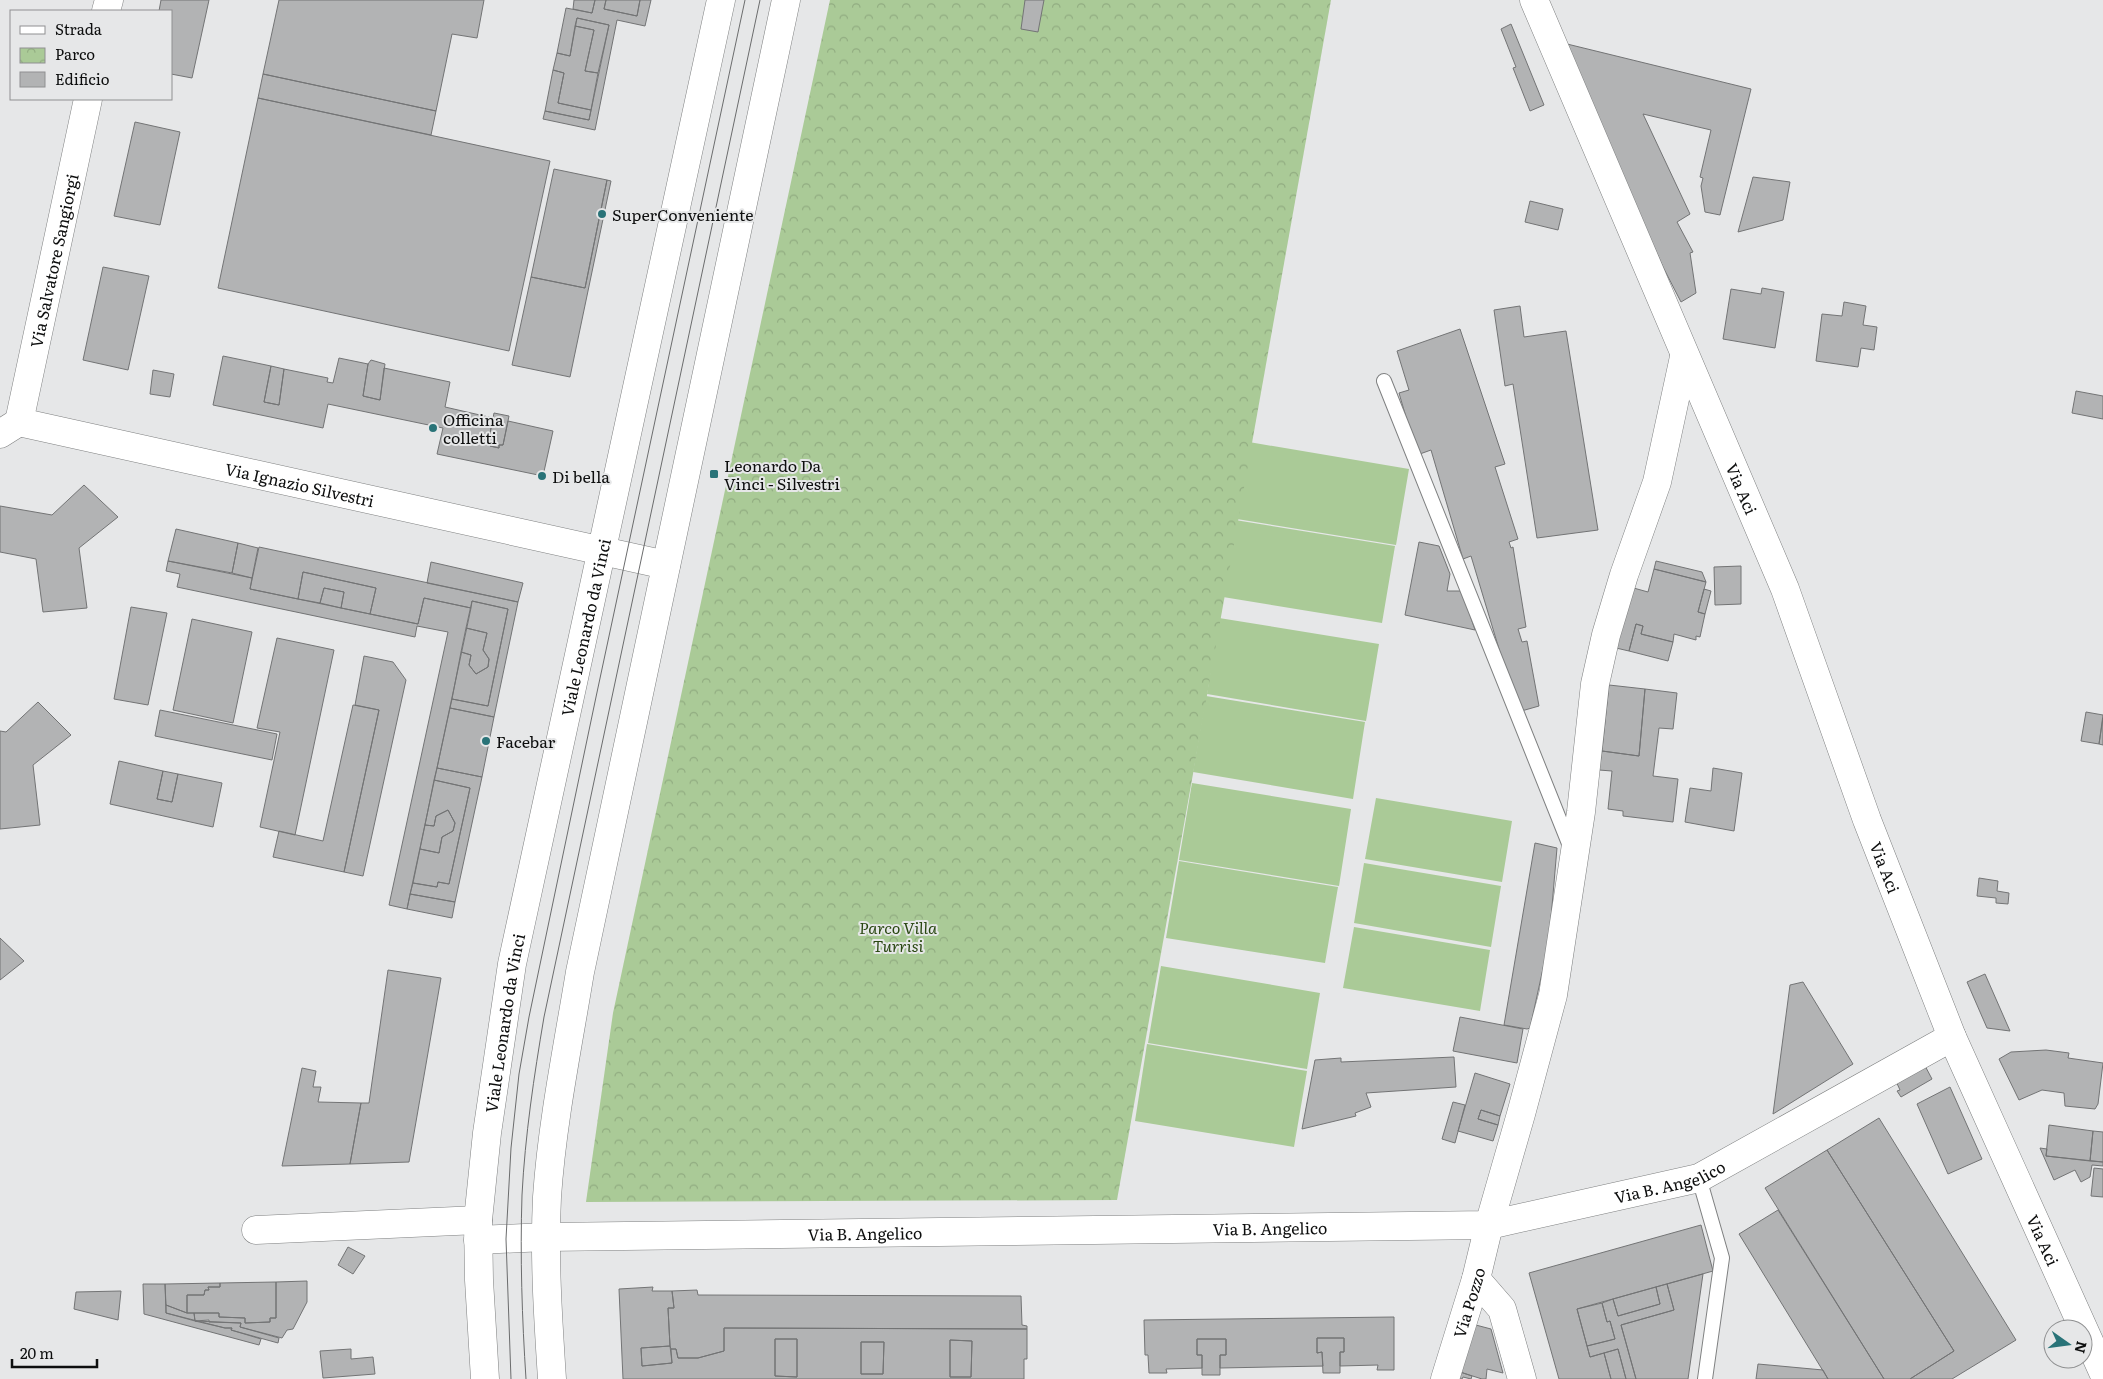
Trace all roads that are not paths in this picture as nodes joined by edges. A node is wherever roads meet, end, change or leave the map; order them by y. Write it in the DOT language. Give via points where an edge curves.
graph roads {
  1 [pos="721,0"];
  2 [pos="786,0"];
  3 [pos="1534,0"];
  4 [pos="88,100"];
  5 [pos="1684,357"];
  6 [pos="1384,381"];
  7 [pos="10,428"];
  8 [pos="602,550"];
  9 [pos="666,565"];
  10 [pos="1574,854"];
  11 [pos="1952,1038"];
  12 [pos="1699,1178"];
  13 [pos="1489,1225"];
  14 [pos="256,1230"];
  15 [pos="478,1230"];
  16 [pos="546,1237"];
  17 [pos="1476,1279"];
  18 [pos="2103,1372"];
  19 [pos="485,1379"];
  20 [pos="552,1379"];
  21 [pos="1445,1379"];
  22 [pos="1522,1379"];
  23 [pos="1705,1379"];
  1 -- 8 [label="street, Viale Leonardo da Vinci"];
  2 -- 9 [label="street"];
  3 -- 5 [label="street, Via Aci"];
  4 -- 7 [label="street, Via Salvatore Sangiorgi"];
  5 -- 10 [label="street, Via Pozzo" via="1658,482 1606,634 1595,684"];
  5 -- 11 [label="street, Via Aci" via="1785,589 1867,820"];
  6 -- 10 [label="lane"];
  7 -- 8 [label="street, Via Ignazio Silvestri"];
  8 -- 9 [label="street, Via Ignazio Silvestri"];
  8 -- 15 [label="street, Viale Leonardo da Vinci" via="512,964 491,1106"];
  9 -- 16 [label="street" via="580,972 556,1130"];
  10 -- 13 [label="street, Via Pozzo" via="1553,995"];
  11 -- 12 [label="street, Via B. Angelico"];
  11 -- 18 [label="street, Via Aci"];
  12 -- 13 [label="street, Via B. Angelico"];
  12 -- 23 [label="lane" via="1722,1258"];
  13 -- 16 [label="street, Via B. Angelico"];
  13 -- 17 [label="street, Via Pozzo"];
  14 -- 15 [label="street, Via B. Angelico"];
  15 -- 16 [label="street, Via B. Angelico"];
  15 -- 19 [label="street, Viale Leonardo da Vinci"];
  16 -- 20 [label="street"];
  17 -- 21 [label="street, Via Pozzo"];
  17 -- 22 [label="street" via="1502,1309"];
}
